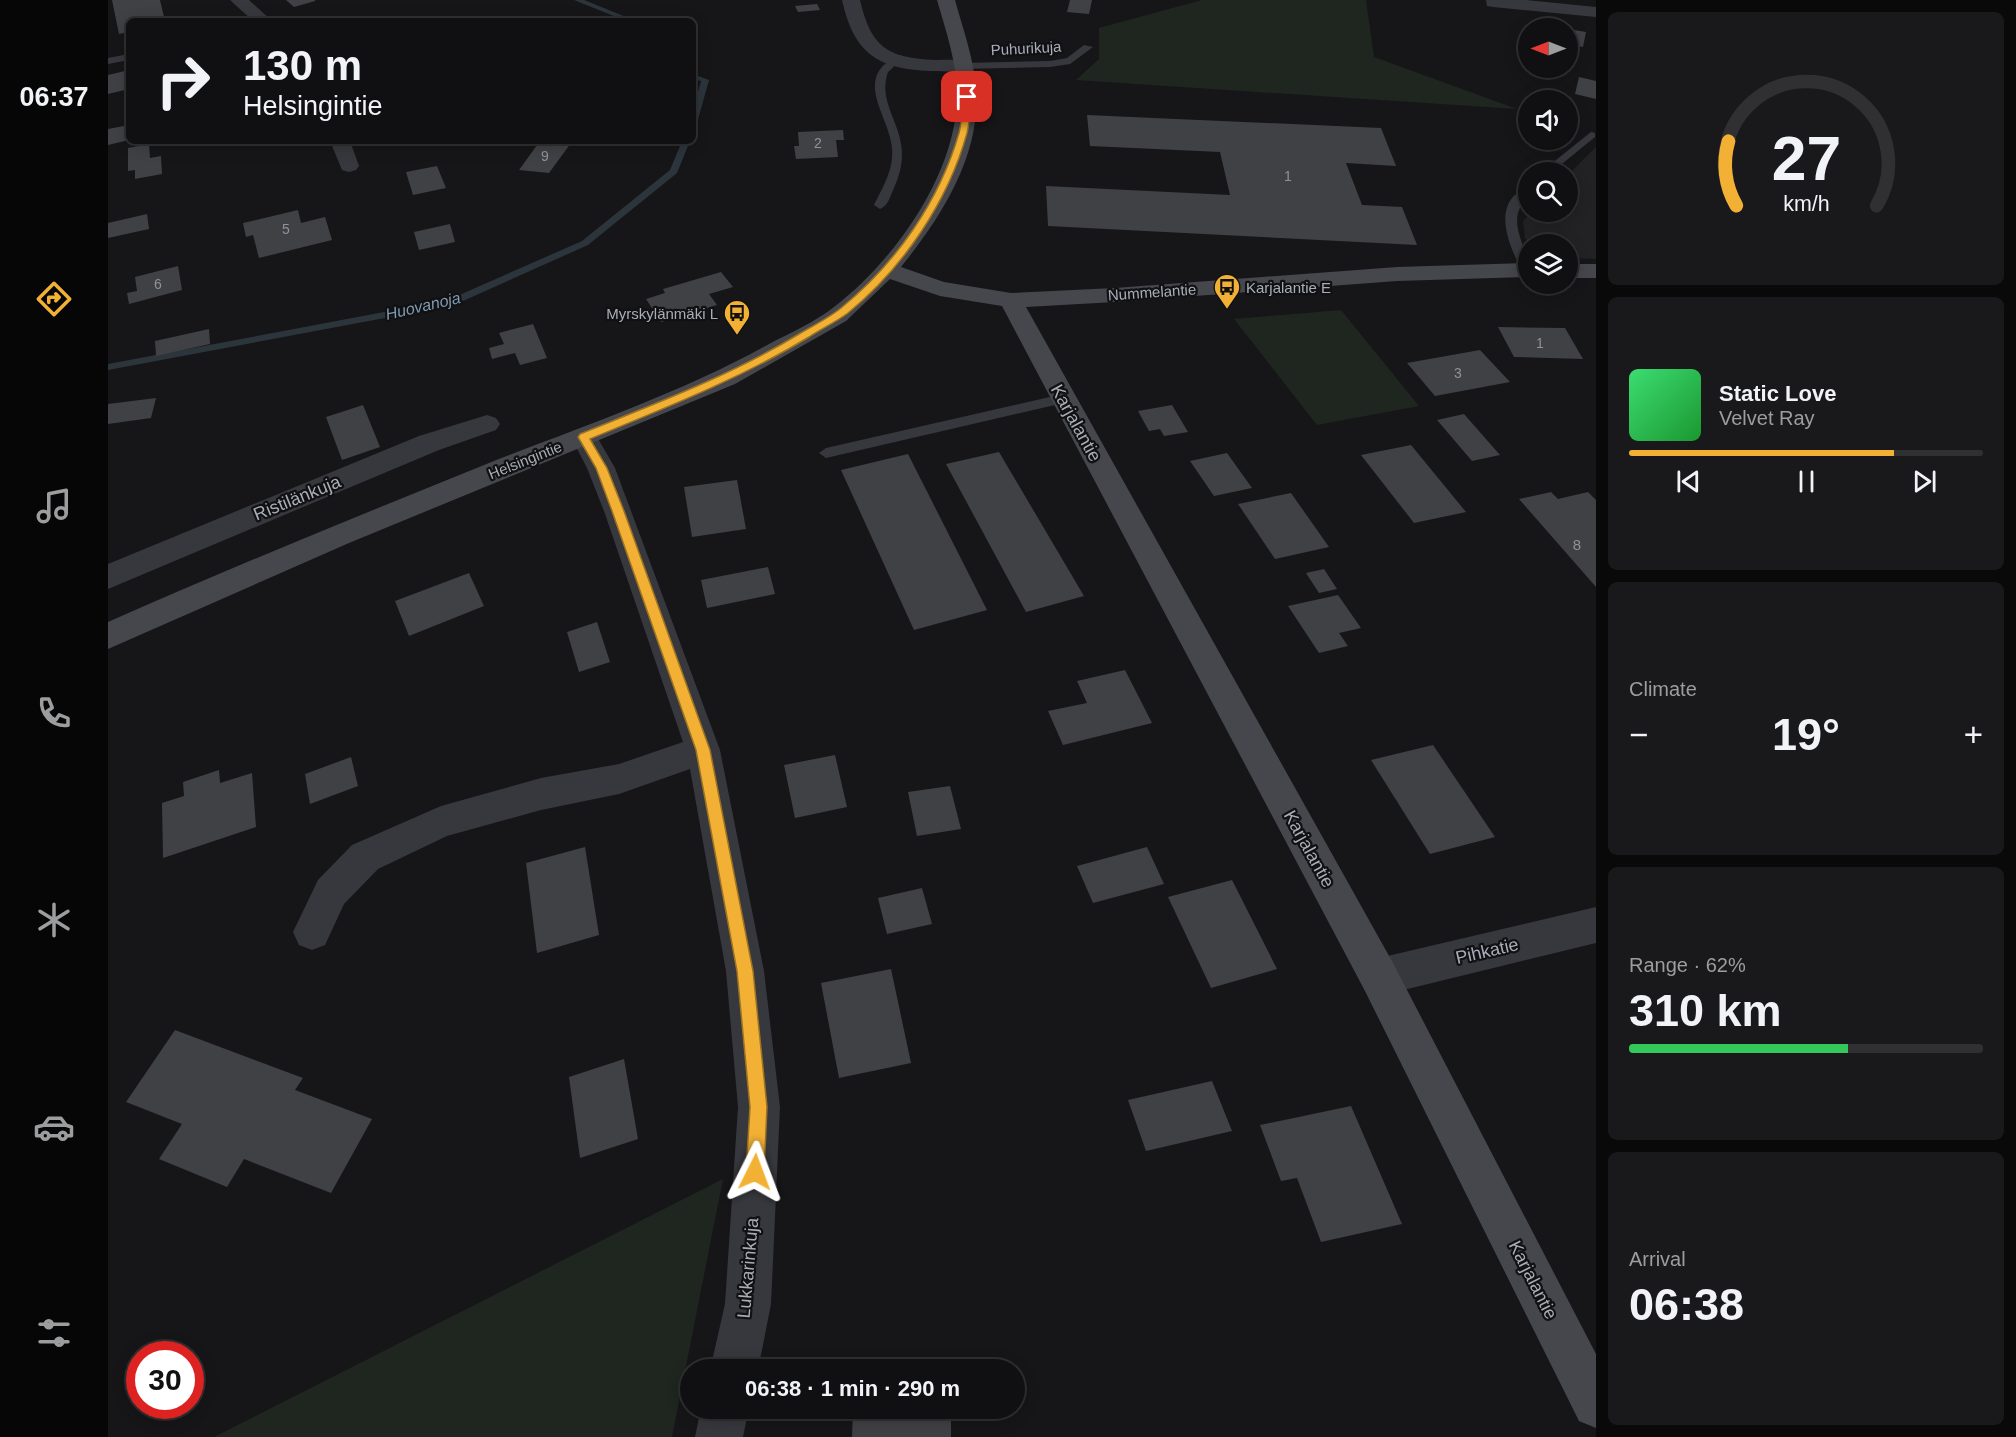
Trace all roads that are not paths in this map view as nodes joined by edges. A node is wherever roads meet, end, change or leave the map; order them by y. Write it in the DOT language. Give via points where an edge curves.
graph roads {
  1 [pos="239,0"];
  2 [pos="851,0"];
  3 [pos="946,0"];
  4 [pos="1493,2"];
  5 [pos="1596,12"];
  6 [pos="260,18"];
  7 [pos="1088,47"];
  8 [pos="126,58"];
  9 [pos="108,61"];
  10 [pos="894,62"];
  11 [pos="962,66"];
  12 [pos="1592,135"];
  13 [pos="341,144"];
  14 [pos="1558,162"];
  15 [pos="349,166"];
  16 [pos="1518,202"];
  17 [pos="880,205"];
  18 [pos="1518,250"];
  19 [pos="886,269"];
  20 [pos="1518,270"];
  21 [pos="1578,271"];
  22 [pos="1596,271"];
  23 [pos="1011,300"];
  24 [pos="1063,399"];
  25 [pos="488,424"];
  26 [pos="584,437"];
  27 [pos="826,453"];
  28 [pos="108,577"];
  29 [pos="108,636"];
  30 [pos="703,750"];
  31 [pos="1596,925"];
  32 [pos="312,932"];
  33 [pos="1378,977"];
  34 [pos="736,1359"];
  35 [pos="1596,1404"];
  36 [pos="723,1419"];
  37 [pos="719,1437"];
  1 -- 6 [label="street"];
  2 -- 10 [label="street" via="863,39"];
  3 -- 11 [label="street, Helsingintie"];
  4 -- 5 [label="street"];
  7 -- 11 [label="lane, Puhurikuja" via="1070,61"];
  8 -- 9 [label="lane"];
  10 -- 11 [label="street"];
  10 -- 17 [label="lane" via="883,71 881,82 883,103 896,136 896,173"];
  11 -- 19 [label="street, Helsingintie" via="966,108 952,166 916,232"];
  12 -- 14 [label="lane"];
  13 -- 15 [label="street"];
  16 -- 18 [label="lane" via="1510,221"];
  19 -- 23 [label="street, Nummelantie" via="940,289"];
  19 -- 26 [label="street, Helsingintie" via="844,311 784,348 726,378"];
  20 -- 23 [label="street, Nummelantie" via="1397,274"];
  21 -- 22 [label="street"];
  23 -- 24 [label="street, Karjalantie"];
  24 -- 27 [label="lane"];
  24 -- 33 [label="street, Karjalantie"];
  25 -- 28 [label="street, Ristilänkuja" via="418,447"];
  26 -- 29 [label="street, Helsingintie" via="328,538"];
  26 -- 30 [label="street, Lukkarinkuja" via="618,511"];
  30 -- 32 [label="street" via="619,779 541,794 441,822 365,857 331,892"];
  30 -- 34 [label="street, Lukkarinkuja" via="745,971 759,1107 748,1304"];
  31 -- 33 [label="street, Pihkatie"];
  33 -- 35 [label="street, Karjalantie"];
  36 -- 37 [label="street"];
}
